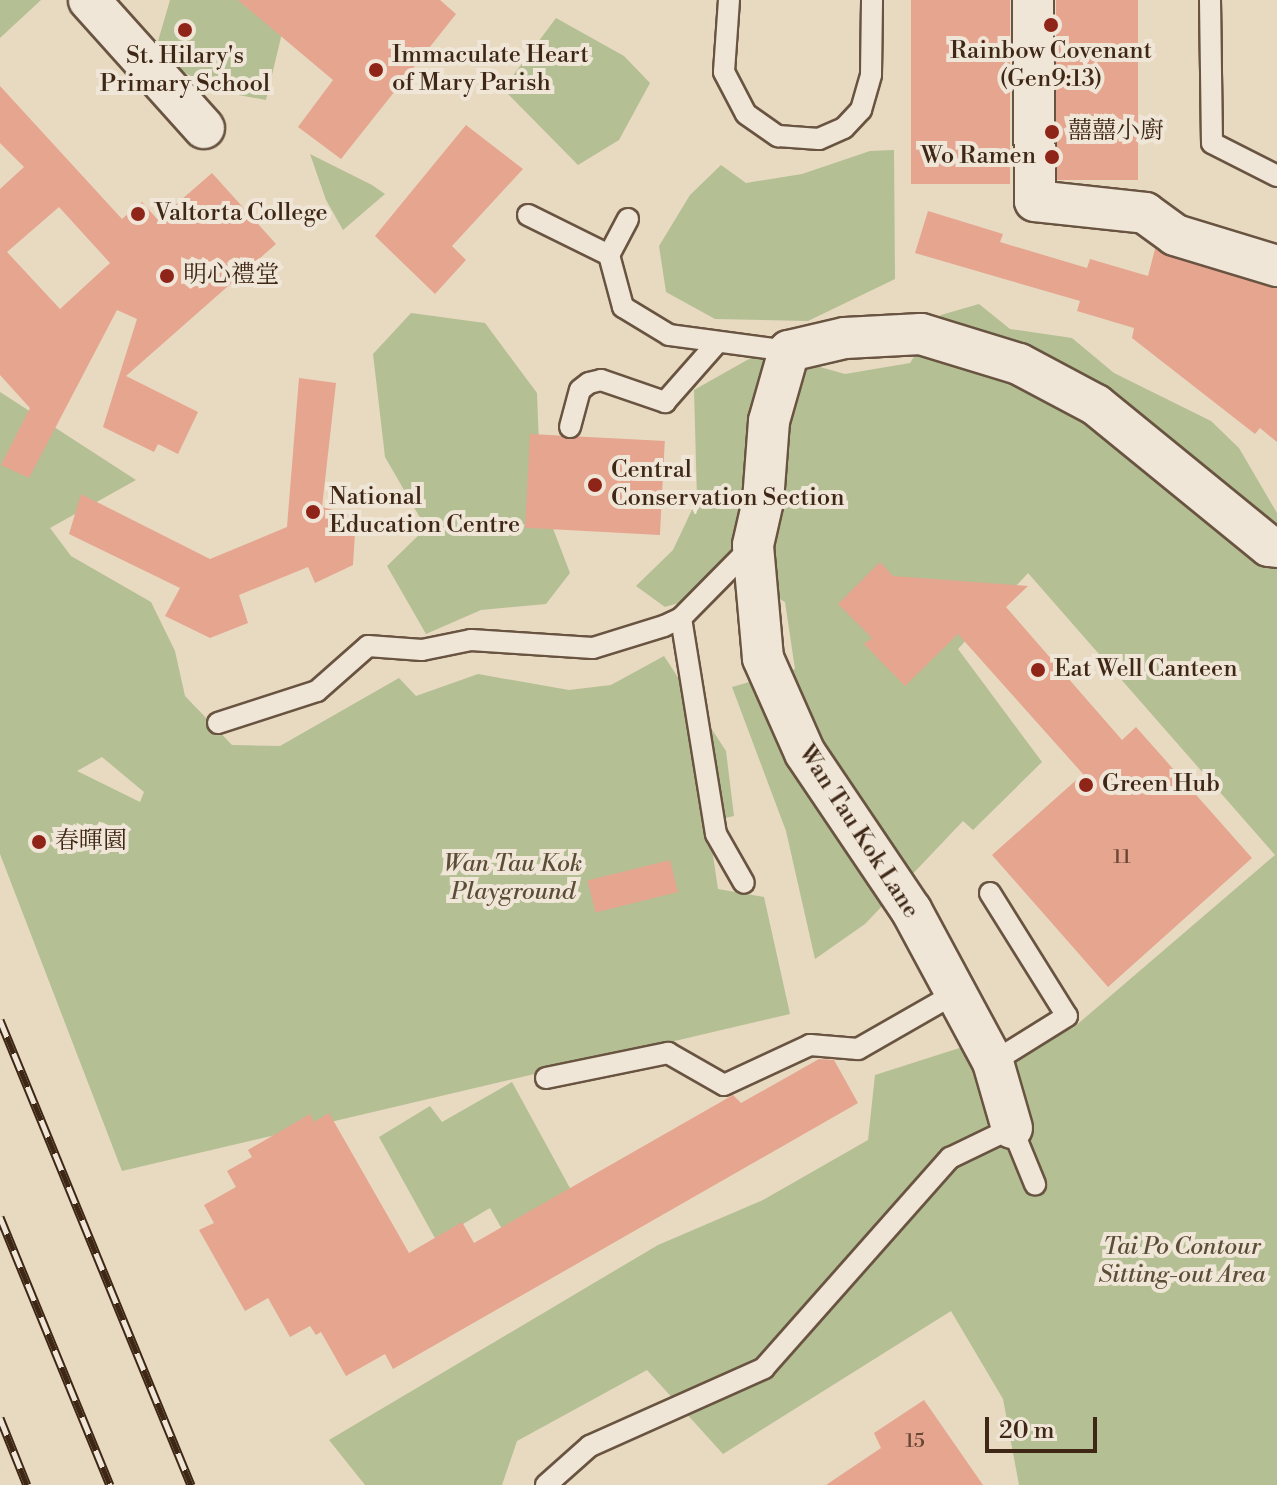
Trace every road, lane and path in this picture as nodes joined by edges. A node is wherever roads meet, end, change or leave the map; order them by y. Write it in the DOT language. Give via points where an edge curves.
graph roads {
  1 [pos="89,0"];
  2 [pos="729,0"];
  3 [pos="872,0"];
  4 [pos="1033,0"];
  5 [pos="1210,0"];
  6 [pos="204,128"];
  7 [pos="1277,176"];
  8 [pos="528,215"];
  9 [pos="628,219"];
  10 [pos="609,255"];
  11 [pos="1277,266"];
  12 [pos="717,343"];
  13 [pos="789,351"];
  14 [pos="570,427"];
  15 [pos="753,545"];
  16 [pos="1277,547"];
  17 [pos="681,618"];
  18 [pos="218,723"];
  19 [pos="744,883"];
  20 [pos="990,893"];
  21 [pos="954,994"];
  22 [pos="993,1062"];
  23 [pos="546,1078"];
  24 [pos="1012,1128"];
  25 [pos="1035,1184"];
  26 [pos="546,1485"];
  1 -- 6 [label="street"];
  2 -- 3 [label="lane" via="724,72 746,114 778,136 819,139 844,128 861,110 871,74"];
  4 -- 11 [label="street" via="1035,201 1145,213 1175,235"];
  5 -- 7 [label="lane" via="1212,143"];
  8 -- 10 [label="lane"];
  9 -- 10 [label="lane"];
  10 -- 12 [label="lane" via="623,307 669,335"];
  12 -- 13 [label="lane"];
  12 -- 14 [label="lane" via="665,402 601,380 589,383 580,390"];
  13 -- 15 [label="street, Wan Tau Kok Lane" via="769,421 763,501"];
  13 -- 16 [label="street" via="845,338 921,334 1019,364 1096,405 1269,546"];
  15 -- 17 [label="lane"];
  15 -- 21 [label="street, Wan Tau Kok Lane" via="763,658 805,753 911,910"];
  17 -- 18 [label="lane" via="593,648 471,640 422,650 368,646 317,691"];
  17 -- 19 [label="lane" via="716,834"];
  20 -- 22 [label="lane" via="1067,1016"];
  21 -- 22 [label="street, Wan Tau Kok Lane"];
  21 -- 23 [label="lane" via="858,1049 810,1045 724,1085 668,1053"];
  22 -- 24 [label="street, Wan Tau Kok Lane"];
  24 -- 25 [label="lane"];
  24 -- 26 [label="lane" via="950,1158 764,1368 590,1446"];
}
